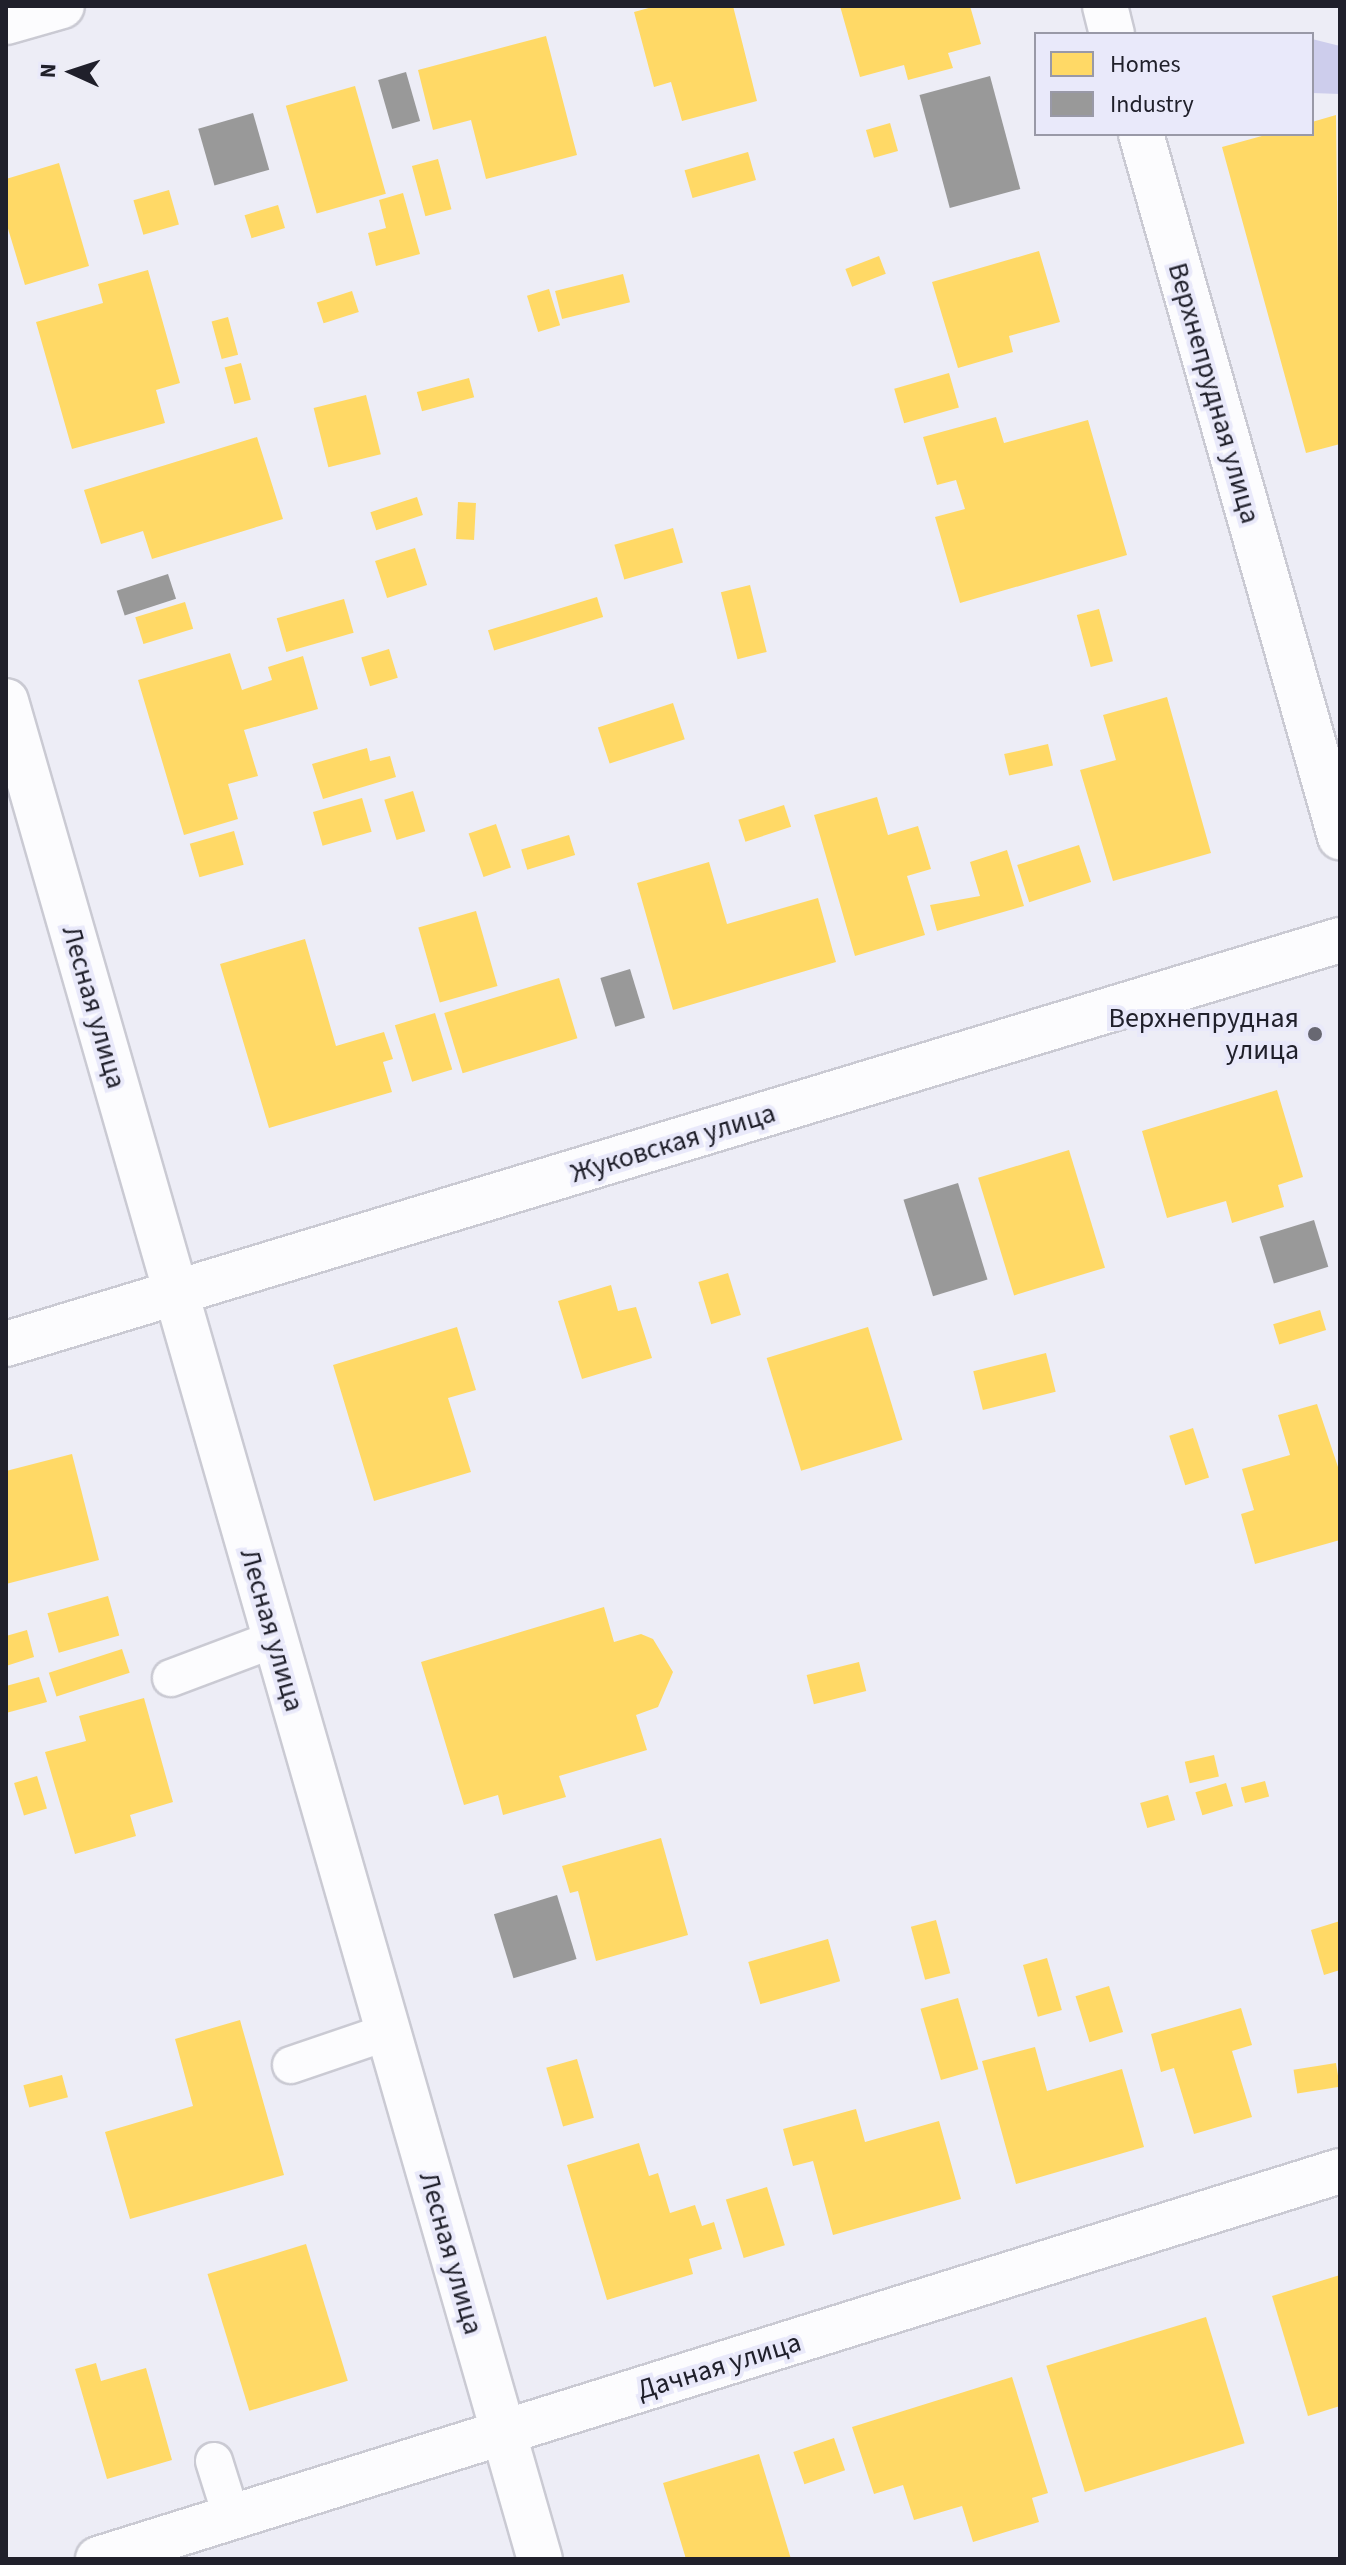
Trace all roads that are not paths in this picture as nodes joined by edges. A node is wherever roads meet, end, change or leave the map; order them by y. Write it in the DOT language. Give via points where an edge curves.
graph roads {
  1 [pos="62,6"];
  2 [pos="1105,6"];
  3 [pos="6,22"];
  4 [pos="1112,32"];
  5 [pos="1142,136"];
  6 [pos="6,701"];
  7 [pos="1340,837"];
  8 [pos="1340,940"];
  9 [pos="176,1295"];
  10 [pos="6,1344"];
  11 [pos="275,1639"];
  12 [pos="171,1678"];
  13 [pos="388,2032"];
  14 [pos="291,2065"];
  15 [pos="1340,2171"];
  16 [pos="503,2434"];
  17 [pos="214,2461"];
  18 [pos="232,2518"];
  19 [pos="114,2557"];
  20 [pos="540,2559"];
  1 -- 3 [label="street"];
  2 -- 4 [label="street"];
  5 -- 7 [label="street, Верхнепрудная улица"];
  6 -- 9 [label="street, Лесная улица"];
  8 -- 9 [label="street, Жуковская улица"];
  9 -- 10 [label="street, Жуковская улица"];
  9 -- 11 [label="street, Лесная улица"];
  11 -- 12 [label="lane"];
  11 -- 13 [label="street, Лесная улица"];
  13 -- 14 [label="lane"];
  13 -- 16 [label="street, Лесная улица"];
  15 -- 16 [label="street, Дачная улица"];
  16 -- 18 [label="street, Дачная улица"];
  16 -- 20 [label="street, Лесная улица"];
  17 -- 18 [label="lane"];
  18 -- 19 [label="street, Дачная улица"];
}
